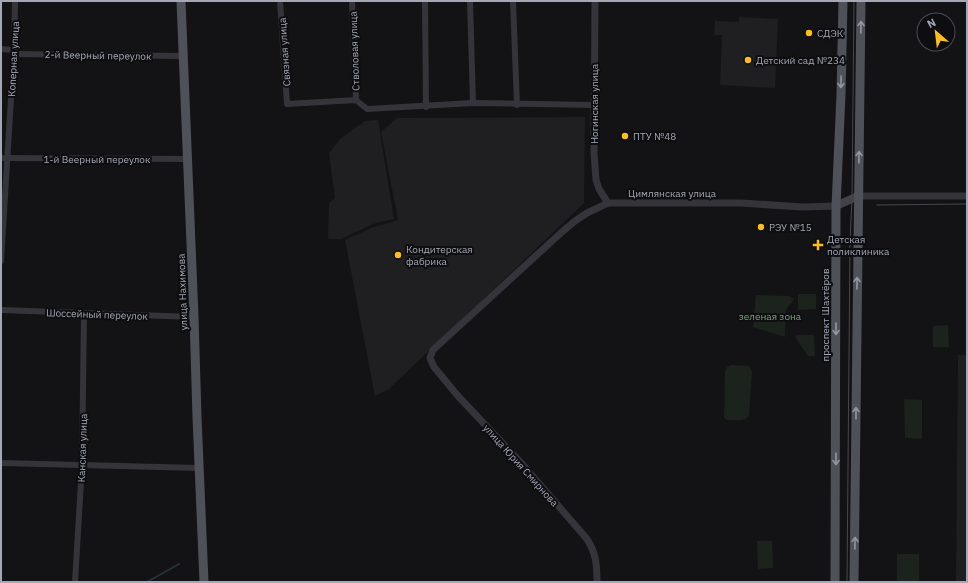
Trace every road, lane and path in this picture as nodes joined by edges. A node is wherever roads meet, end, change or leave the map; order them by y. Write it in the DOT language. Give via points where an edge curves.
graph roads {
  1 [pos="15,1"];
  2 [pos="181,1"];
  3 [pos="280,1"];
  4 [pos="352,1"];
  5 [pos="425,1"];
  6 [pos="470,1"];
  7 [pos="513,1"];
  8 [pos="595,1"];
  9 [pos="843,1"];
  10 [pos="861,1"];
  11 [pos="1,49"];
  12 [pos="14,52"];
  13 [pos="183,56"];
  14 [pos="356,100"];
  15 [pos="473,103"];
  16 [pos="517,105"];
  17 [pos="594,106"];
  18 [pos="426,107"];
  19 [pos="4,158"];
  20 [pos="186,159"];
  21 [pos="858,196"];
  22 [pos="967,196"];
  23 [pos="608,204"];
  24 [pos="836,206"];
  25 [pos="1,261"];
  26 [pos="1,310"];
  27 [pos="84,313"];
  28 [pos="194,317"];
  29 [pos="431,355"];
  30 [pos="1,463"];
  31 [pos="82,465"];
  32 [pos="199,468"];
  33 [pos="75,582"];
  34 [pos="204,582"];
  35 [pos="597,582"];
  36 [pos="835,582"];
  37 [pos="854,582"];
  1 -- 12 [label="street, Коперная улица"];
  2 -- 13 [label="main road, улица Нахимова"];
  3 -- 14 [label="street, Связная улица" via="287,104"];
  4 -- 14 [label="street, Стволовая улица"];
  5 -- 18 [label="street"];
  6 -- 15 [label="street"];
  7 -- 16 [label="street"];
  8 -- 17 [label="street, Ногинская улица"];
  9 -- 24 [label="main road, проспект Шахтёров, one-way"];
  21 -- 10 [label="main road, one-way"];
  11 -- 12 [label="street, 2-й Веерный переулок"];
  12 -- 13 [label="street, 2-й Веерный переулок"];
  12 -- 19 [label="street, Коперная улица"];
  13 -- 20 [label="main road, улица Нахимова"];
  14 -- 18 [label="street" via="367,109"];
  15 -- 16 [label="street"];
  15 -- 18 [label="street"];
  16 -- 17 [label="street"];
  17 -- 23 [label="street, Ногинская улица" via="596,180"];
  19 -- 20 [label="street, 1-й Веерный переулок"];
  19 -- 25 [label="street, Коперная улица"];
  20 -- 28 [label="main road, улица Нахимова"];
  21 -- 22 [label="street, Цимлянская улица"];
  21 -- 24 [label="main road, Цимлянская улица"];
  37 -- 21 [label="main road, one-way"];
  23 -- 24 [label="street, Цимлянская улица" via="741,203 802,207"];
  23 -- 29 [label="street, Цимлянская улица" via="587,213 562,231 437,346"];
  24 -- 36 [label="main road, проспект Шахтёров, one-way"];
  26 -- 27 [label="street, Шоссейный переулок"];
  27 -- 28 [label="street, Шоссейный переулок"];
  27 -- 31 [label="street, Канская улица"];
  28 -- 32 [label="main road, улица Нахимова"];
  29 -- 35 [label="street, улица Юрия Смирнова" via="431,363 458,396 587,538 593,548"];
  30 -- 31 [label="street"];
  31 -- 32 [label="street"];
  31 -- 33 [label="street, Канская улица"];
  32 -- 34 [label="main road, улица Нахимова"];
}
